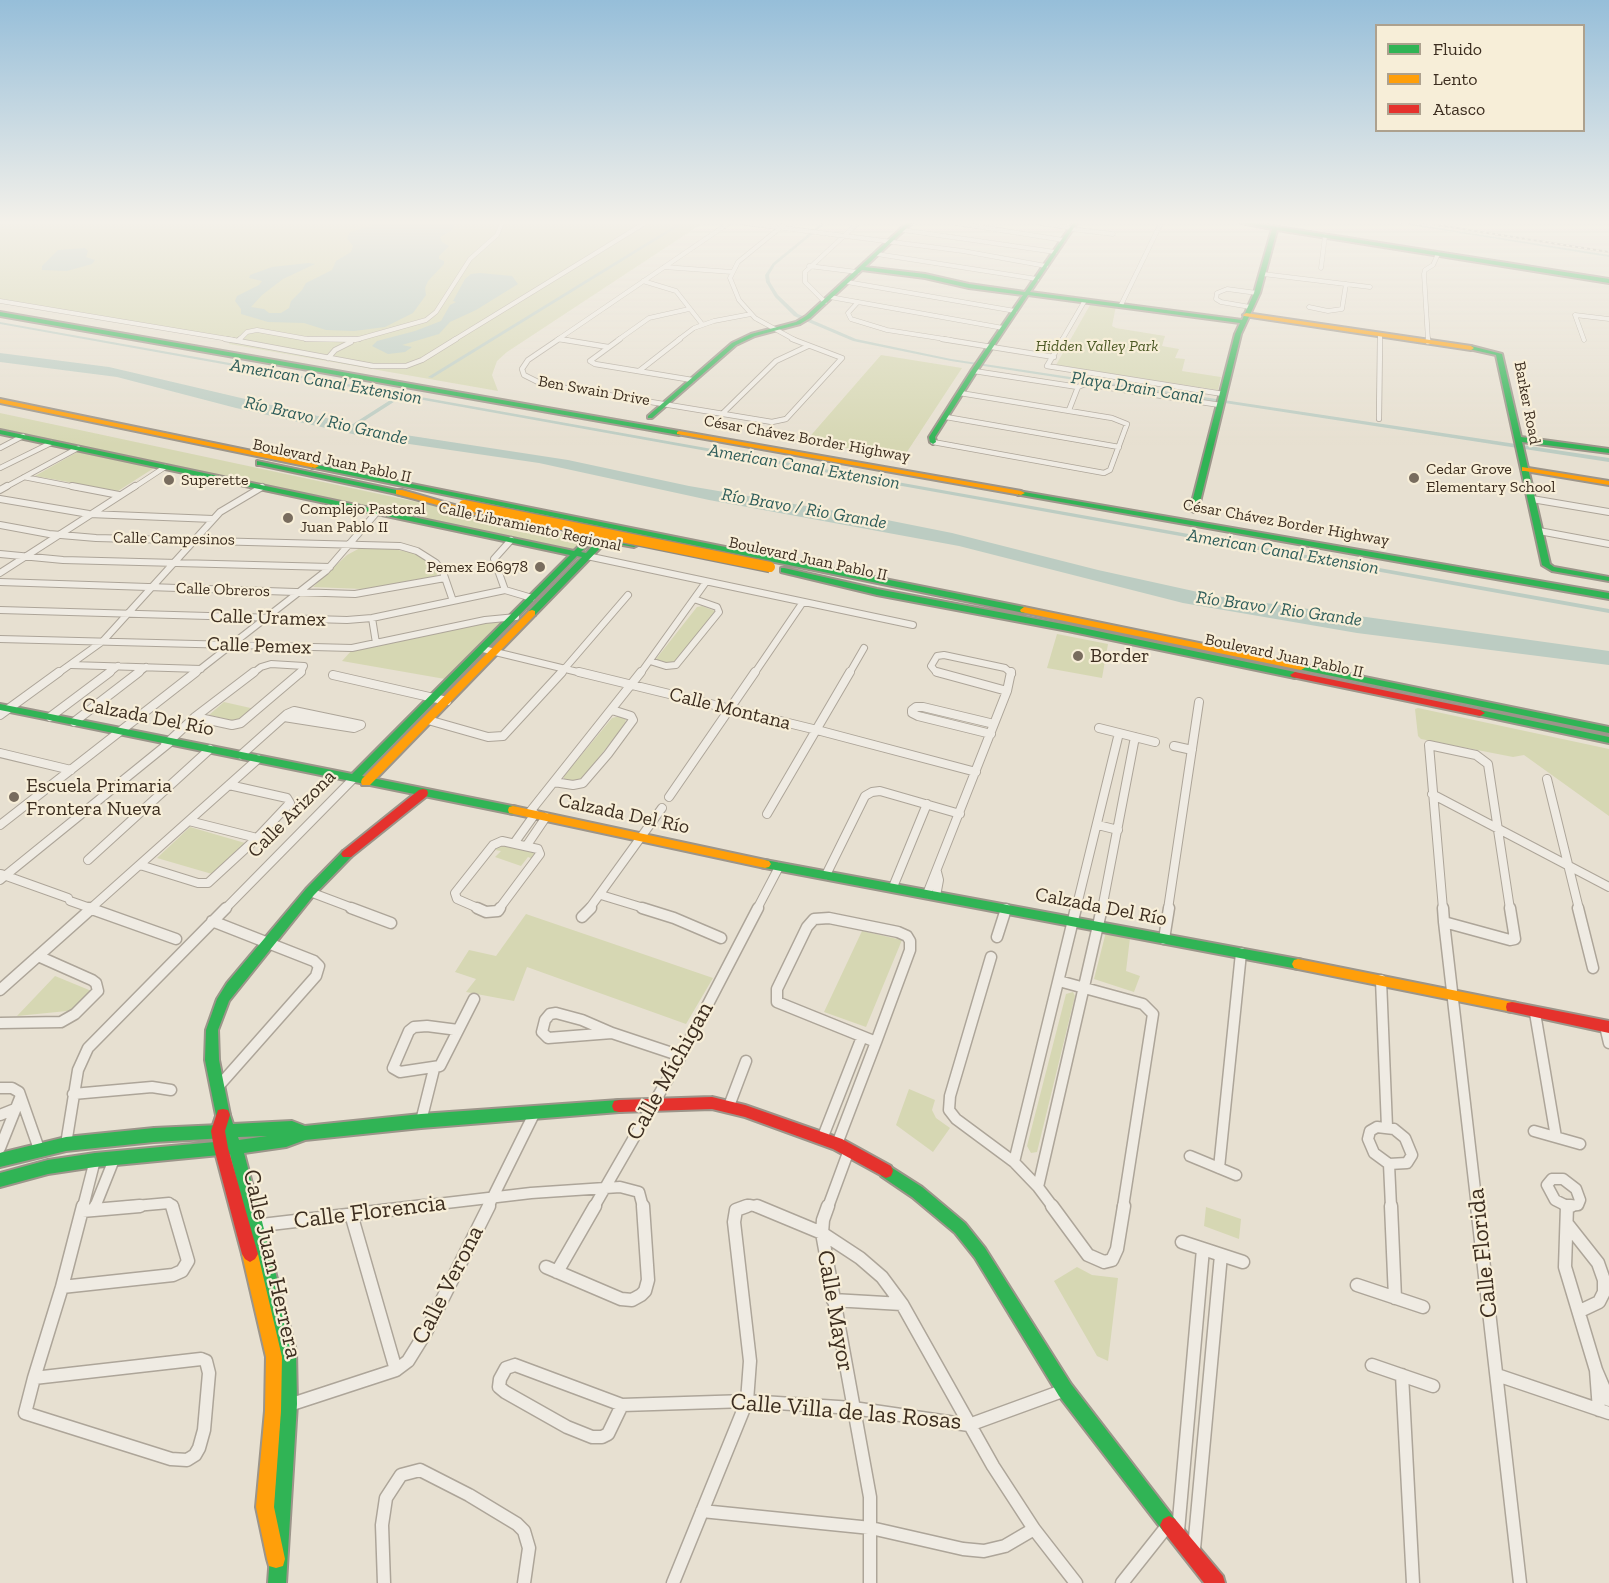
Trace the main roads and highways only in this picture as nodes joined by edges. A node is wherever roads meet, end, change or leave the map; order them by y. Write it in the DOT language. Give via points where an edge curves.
graph roads {
  1 [pos="830,297"];
  2 [pos="1025,297"];
  3 [pos="1047,297"];
  4 [pos="1255,297"];
  5 [pos="0,308"];
  6 [pos="0,314"];
  7 [pos="1247,315"];
  8 [pos="0,401"];
  9 [pos="0,408"];
  10 [pos="650,417"];
  11 [pos="0,432"];
  12 [pos="933,442"];
  13 [pos="1519,445"];
  14 [pos="1609,451"];
  15 [pos="1525,469"];
  16 [pos="1609,483"];
  17 [pos="399,492"];
  18 [pos="514,506"];
  19 [pos="1194,510"];
  20 [pos="684,541"];
  21 [pos="592,544"];
  22 [pos="1609,579"];
  23 [pos="1609,587"];
  24 [pos="877,592"];
  25 [pos="1609,596"];
  26 [pos="489,651"];
  27 [pos="441,699"];
  28 [pos="3,710"];
  29 [pos="1609,730"];
  30 [pos="1609,740"];
  31 [pos="360,781"];
  32 [pos="423,793"];
  33 [pos="1607,1026"];
  34 [pos="223,1131"];
  35 [pos="193,1132"];
  36 [pos="305,1133"];
  37 [pos="228,1148"];
  38 [pos="186,1151"];
  39 [pos="0,1160"];
  40 [pos="0,1180"];
  41 [pos="250,1227"];
  42 [pos="279,1568"];
  43 [pos="277,1583"];
  44 [pos="1216,1583"];
  1 -- 10 [label="main road" via="804,320 739,341"];
  2 -- 12 [label="main road" via="932,436"];
  3 -- 7 [label="main road, Barker Road"];
  4 -- 7 [label="main road"];
  5 -- 23 [label="main road, César Chávez Border Highway"];
  6 -- 25 [label="main road, César Chávez Border Highway"];
  7 -- 13 [label="main road, Barker Road" via="1499,354"];
  7 -- 19 [label="main road" via="1238,334"];
  8 -- 18 [label="main road, Boulevard Juan Pablo II"];
  9 -- 17 [label="main road, Boulevard Juan Pablo II"];
  11 -- 21 [label="main road, Calle Libramiento Regional" via="511,540"];
  13 -- 14 [label="main road"];
  13 -- 15 [label="main road, Barker Road"];
  15 -- 16 [label="main road"];
  15 -- 22 [label="main road, Barker Road" via="1548,567"];
  17 -- 21 [label="main road" via="446,506 576,533"];
  17 -- 24 [label="main road, Boulevard Juan Pablo II, bridge"];
  18 -- 20 [label="main road, Boulevard Juan Pablo II"];
  18 -- 21 [label="main road" via="589,528"];
  20 -- 21 [label="main road"];
  20 -- 29 [label="main road, Boulevard Juan Pablo II"];
  21 -- 24 [label="main road" via="629,544"];
  21 -- 26 [label="main road, Calle Arizona"];
  21 -- 26 [label="main road, Calle Arizona" via="532,598"];
  24 -- 30 [label="main road, Boulevard Juan Pablo II"];
  26 -- 27 [label="main road, Calle Arizona"];
  27 -- 31 [label="main road, Calle Arizona"];
  27 -- 31 [label="main road, Calle Arizona" via="428,720"];
  28 -- 31 [label="main road, Calzada Del Río"];
  31 -- 32 [label="main road, Calzada Del Río"];
  32 -- 33 [label="main road, Calzada Del Río" via="779,867"];
  32 -- 34 [label="main road" via="347,854 310,892 223,999 211,1041"];
  34 -- 35 [label="main road"];
  34 -- 36 [label="main road" via="292,1128"];
  34 -- 37 [label="main road, Calle Juan Herrera"];
  35 -- 38 [label="main road"];
  35 -- 39 [label="main road" via="66,1144"];
  36 -- 37 [label="main road" via="286,1140"];
  36 -- 44 [label="main road" via="654,1103 712,1103 843,1147 886,1171 960,1228 980,1253 1065,1390"];
  37 -- 38 [label="main road"];
  37 -- 41 [label="main road, Calle Juan Herrera"];
  38 -- 40 [label="main road" via="48,1167"];
  41 -- 42 [label="main road, Calle Juan Herrera" via="272,1344 273,1411 265,1507"];
  41 -- 42 [label="main road, Calle Juan Herrera" via="286,1336 289,1366"];
  42 -- 43 [label="main road, Calle Juan Herrera"];
}
